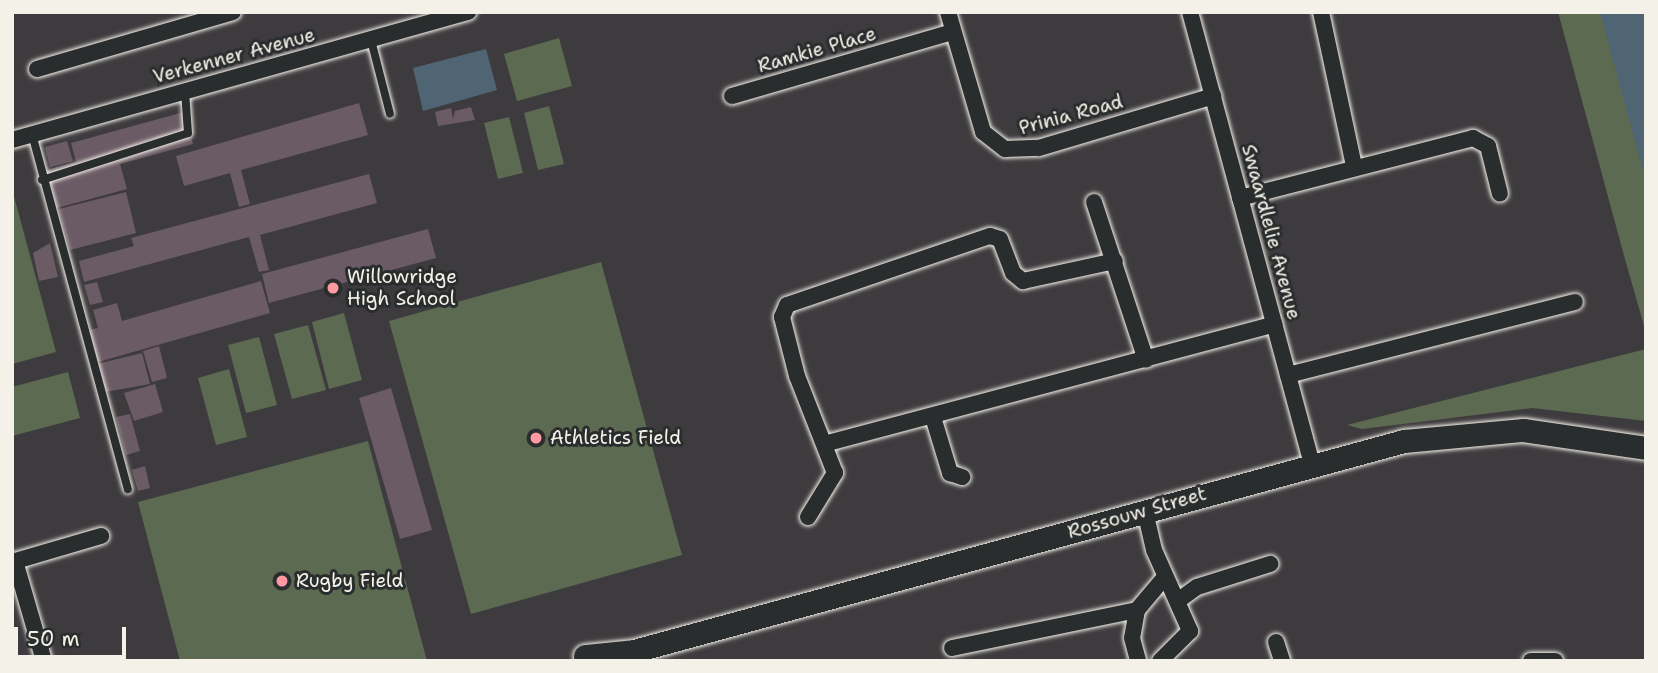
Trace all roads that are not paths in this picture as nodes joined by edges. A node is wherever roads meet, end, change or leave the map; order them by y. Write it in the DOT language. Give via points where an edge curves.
graph roads {
  1 [pos="233,12"];
  2 [pos="468,12"];
  3 [pos="948,12"];
  4 [pos="1190,12"];
  5 [pos="1321,12"];
  6 [pos="430,18"];
  7 [pos="953,32"];
  8 [pos="370,40"];
  9 [pos="37,69"];
  10 [pos="185,91"];
  11 [pos="732,96"];
  12 [pos="1213,96"];
  13 [pos="390,114"];
  14 [pos="32,134"];
  15 [pos="12,140"];
  16 [pos="1354,166"];
  17 [pos="43,180"];
  18 [pos="1500,194"];
  19 [pos="1240,198"];
  20 [pos="1094,202"];
  21 [pos="1115,261"];
  22 [pos="1575,302"];
  23 [pos="1274,324"];
  24 [pos="1146,360"];
  25 [pos="1288,375"];
  26 [pos="933,417"];
  27 [pos="828,443"];
  28 [pos="1646,449"];
  29 [pos="1312,463"];
  30 [pos="962,477"];
  31 [pos="128,489"];
  32 [pos="1145,511"];
  33 [pos="808,517"];
  34 [pos="100,536"];
  35 [pos="14,561"];
  36 [pos="1270,564"];
  37 [pos="1164,578"];
  38 [pos="1180,600"];
  39 [pos="1137,610"];
  40 [pos="1276,642"];
  41 [pos="952,648"];
  42 [pos="625,656"];
  43 [pos="582,659"];
  44 [pos="44,661"];
  45 [pos="1138,661"];
  46 [pos="1160,661"];
  47 [pos="1282,661"];
  48 [pos="1531,661"];
  49 [pos="1555,661"];
  1 -- 9 [label="street"];
  2 -- 6 [label="street, Verkenner Avenue"];
  3 -- 7 [label="street, Prinia Road"];
  4 -- 12 [label="street, Swaardlelie Avenue"];
  5 -- 16 [label="street"];
  6 -- 8 [label="street, Verkenner Avenue"];
  7 -- 11 [label="street, Ramkie Place"];
  7 -- 12 [label="street, Prinia Road" via="983,132 1004,149 1039,148"];
  8 -- 10 [label="street, Verkenner Avenue"];
  8 -- 13 [label="lane"];
  10 -- 14 [label="street, Verkenner Avenue"];
  10 -- 17 [label="lane" via="188,133"];
  12 -- 19 [label="street, Swaardlelie Avenue"];
  14 -- 15 [label="street, Verkenner Avenue"];
  14 -- 17 [label="lane"];
  16 -- 18 [label="street" via="1480,138 1488,146"];
  16 -- 19 [label="street"];
  17 -- 31 [label="lane"];
  19 -- 23 [label="street, Swaardlelie Avenue"];
  20 -- 21 [label="street"];
  21 -- 24 [label="street"];
  21 -- 27 [label="street" via="1023,281 1013,273 1000,239 990,236 787,305 782,317 797,376"];
  22 -- 25 [label="street"];
  23 -- 24 [label="street"];
  23 -- 25 [label="street, Swaardlelie Avenue"];
  24 -- 26 [label="street"];
  25 -- 29 [label="street, Swaardlelie Avenue"];
  26 -- 27 [label="street"];
  26 -- 30 [label="street" via="950,473"];
  27 -- 33 [label="street" via="835,473"];
  28 -- 29 [label="main road, Rossouw Street" via="1573,434 1485,430 1404,440"];
  29 -- 32 [label="main road, Rossouw Street"];
  32 -- 37 [label="street"];
  32 -- 42 [label="main road, Rossouw Street"];
  34 -- 35 [label="street"];
  35 -- 44 [label="street"];
  36 -- 38 [label="street" via="1197,587"];
  37 -- 38 [label="street"];
  37 -- 39 [label="street"];
  38 -- 46 [label="street" via="1190,631"];
  39 -- 41 [label="street"];
  39 -- 45 [label="street" via="1132,638"];
  40 -- 47 [label="street"];
  42 -- 43 [label="main road, Rossouw Street"];
  48 -- 49 [label="street"];
}
